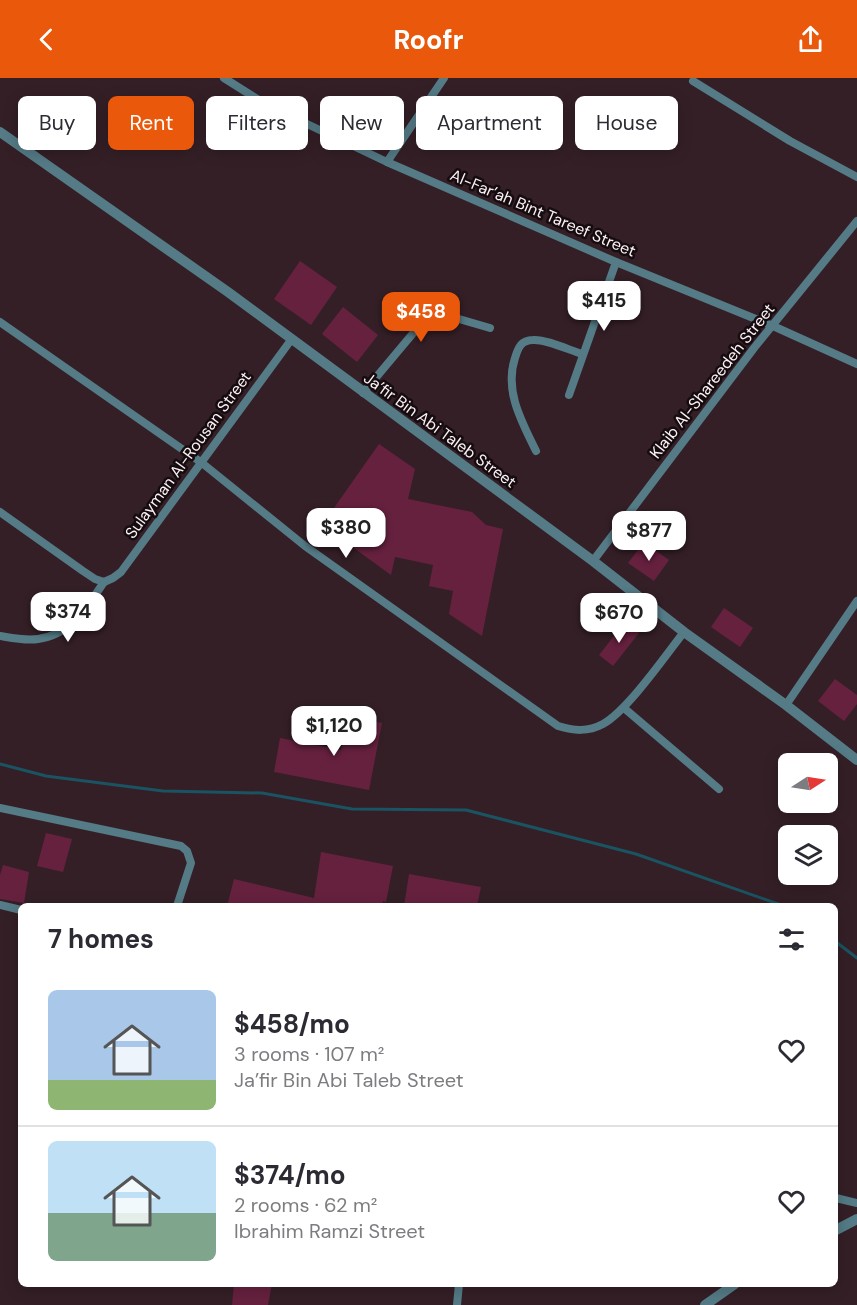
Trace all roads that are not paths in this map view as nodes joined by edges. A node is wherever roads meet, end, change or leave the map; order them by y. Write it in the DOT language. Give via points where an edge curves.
graph roads {
  1 [pos="224,78"];
  2 [pos="444,78"];
  3 [pos="693,81"];
  4 [pos="0,132"];
  5 [pos="387,162"];
  6 [pos="857,177"];
  7 [pos="857,221"];
  8 [pos="616,262"];
  9 [pos="0,322"];
  10 [pos="773,326"];
  11 [pos="490,328"];
  12 [pos="291,340"];
  13 [pos="582,354"];
  14 [pos="857,364"];
  15 [pos="363,393"];
  16 [pos="569,395"];
  17 [pos="536,451"];
  18 [pos="202,463"];
  19 [pos="0,512"];
  20 [pos="593,561"];
  21 [pos="104,582"];
  22 [pos="857,601"];
  23 [pos="684,632"];
  24 [pos="0,636"];
  25 [pos="786,705"];
  26 [pos="624,708"];
  27 [pos="857,759"];
  28 [pos="719,789"];
  29 [pos="0,808"];
  30 [pos="178,903"];
  31 [pos="0,905"];
  32 [pos="18,908"];
  33 [pos="838,1198"];
  34 [pos="857,1203"];
  35 [pos="857,1219"];
  36 [pos="838,1229"];
  37 [pos="459,1287"];
  38 [pos="731,1287"];
  39 [pos="457,1305"];
  40 [pos="705,1305"];
  1 -- 5 [label="street, Al-Far’ah Bint Tareef Street" via="265,104"];
  2 -- 5 [label="street"];
  3 -- 6 [label="street"];
  4 -- 12 [label="street, Ja’fir Bin Abi Taleb Street"];
  5 -- 8 [label="street, Al-Far’ah Bint Tareef Street"];
  7 -- 10 [label="street, Klaib Al-Shareedeh Street"];
  8 -- 10 [label="street, Al-Far’ah Bint Tareef Street"];
  8 -- 13 [label="street"];
  9 -- 18 [label="street"];
  10 -- 14 [label="street, Al-Far’ah Bint Tareef Street"];
  10 -- 20 [label="street, Klaib Al-Shareedeh Street"];
  11 -- 15 [label="street" via="435,312 425,318"];
  12 -- 15 [label="street, Ja’fir Bin Abi Taleb Street"];
  12 -- 18 [label="street, Sulayman Al-Rousan Street"];
  13 -- 16 [label="street"];
  13 -- 17 [label="street" via="532,339 518,348 512,367 515,407"];
  15 -- 20 [label="street, Ja’fir Bin Abi Taleb Street"];
  18 -- 21 [label="street, Sulayman Al-Rousan Street" via="121,572"];
  18 -- 26 [label="street" via="305,546 558,726 572,731 594,728"];
  19 -- 21 [label="street"];
  20 -- 23 [label="street, Ja’fir Bin Abi Taleb Street"];
  21 -- 24 [label="street, Sulayman Al-Rousan Street" via="74,623 51,637 36,640"];
  22 -- 25 [label="street"];
  23 -- 25 [label="street, Ja’fir Bin Abi Taleb Street"];
  23 -- 26 [label="street"];
  25 -- 27 [label="street, Ja’fir Bin Abi Taleb Street"];
  26 -- 28 [label="street"];
  29 -- 30 [label="street" via="181,846 191,863"];
  31 -- 32 [label="street"];
  33 -- 34 [label="street"];
  35 -- 36 [label="street"];
  37 -- 39 [label="street"];
  38 -- 40 [label="street"];
}
